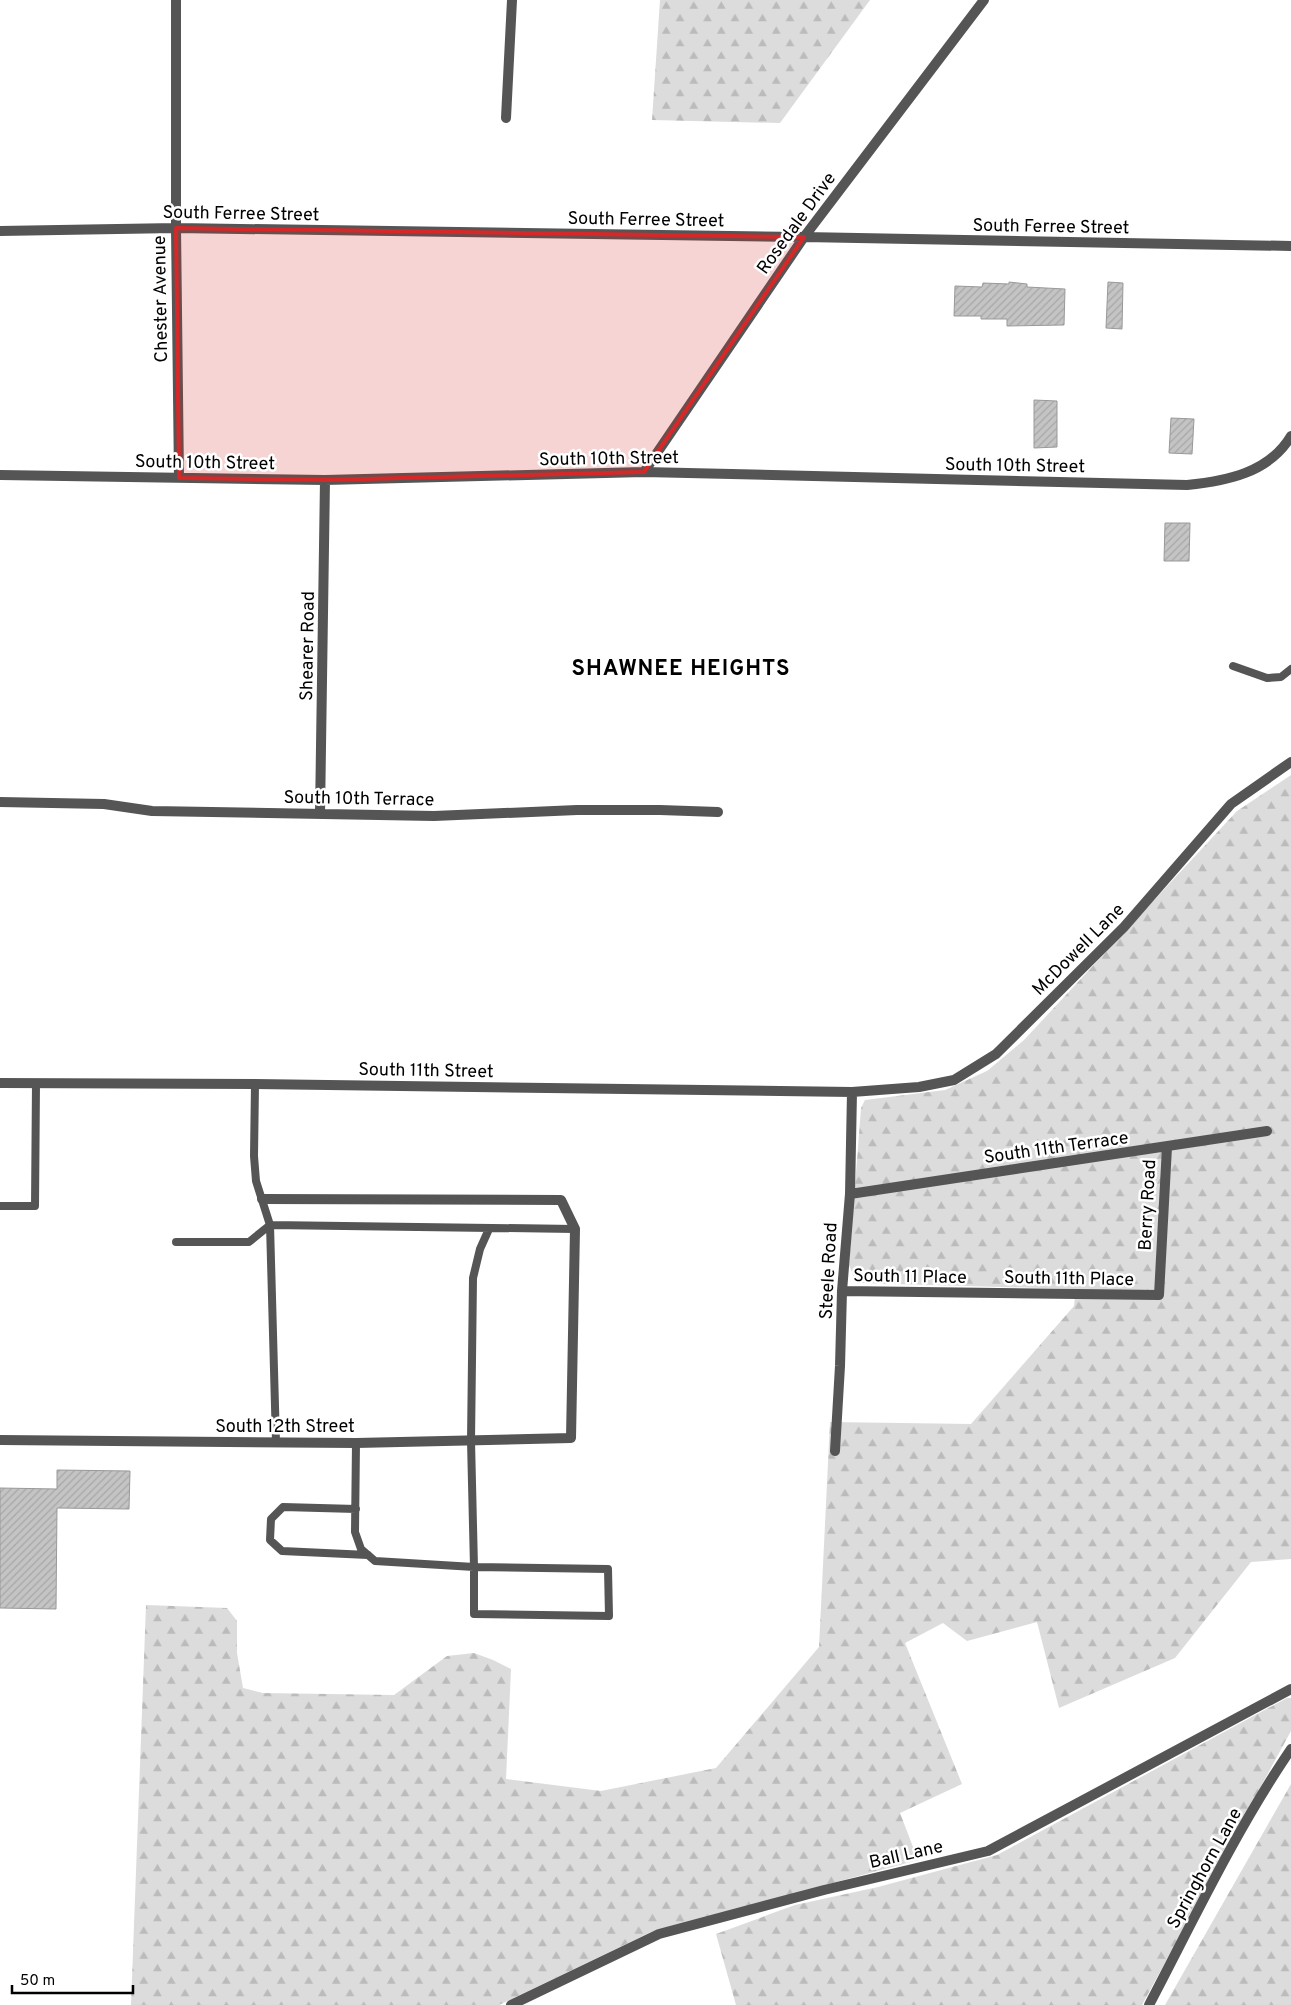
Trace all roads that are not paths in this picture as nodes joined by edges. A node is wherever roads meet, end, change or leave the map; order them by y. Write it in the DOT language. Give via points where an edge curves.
graph roads {
  1 [pos="176,0"];
  2 [pos="512,0"];
  3 [pos="984,0"];
  4 [pos="506,118"];
  5 [pos="176,228"];
  6 [pos="0,231"];
  7 [pos="804,237"];
  8 [pos="1291,246"];
  9 [pos="1291,436"];
  10 [pos="644,472"];
  11 [pos="0,475"];
  12 [pos="179,478"];
  13 [pos="325,480"];
  14 [pos="1234,666"];
  15 [pos="1291,669"];
  16 [pos="1291,762"];
  17 [pos="0,802"];
  18 [pos="718,812"];
  19 [pos="320,814"];
  20 [pos="0,1083"];
  21 [pos="36,1083"];
  22 [pos="255,1084"];
  23 [pos="852,1092"];
  24 [pos="1267,1131"];
  25 [pos="1167,1147"];
  26 [pos="850,1194"];
  27 [pos="262,1199"];
  28 [pos="0,1206"];
  29 [pos="270,1225"];
  30 [pos="489,1229"];
  31 [pos="575,1229"];
  32 [pos="176,1242"];
  33 [pos="842,1291"];
  34 [pos="978,1293"];
  35 [pos="1159,1295"];
  36 [pos="0,1440"];
  37 [pos="471,1440"];
  38 [pos="276,1442"];
  39 [pos="356,1443"];
  40 [pos="835,1451"];
  41 [pos="356,1509"];
  42 [pos="368,1555"];
  43 [pos="474,1566"];
  44 [pos="1291,1690"];
  45 [pos="1291,1750"];
  46 [pos="511,2005"];
  47 [pos="1149,2005"];
  1 -- 5 [label="street, Chester Avenue"];
  2 -- 4 [label="street"];
  3 -- 7 [label="street, Rosedale Drive"];
  5 -- 6 [label="street, South Ferree Street"];
  5 -- 7 [label="street, South Ferree Street"];
  5 -- 12 [label="street, Chester Avenue"];
  7 -- 8 [label="street, South Ferree Street"];
  7 -- 10 [label="street, Rosedale Drive"];
  9 -- 10 [label="street, South 10th Street" via="1284,448 1248,473 1219,482 1187,485"];
  10 -- 13 [label="street, South 10th Street"];
  11 -- 12 [label="street, South 10th Street"];
  12 -- 13 [label="street, South 10th Street"];
  13 -- 19 [label="street, Shearer Road"];
  14 -- 15 [label="lane" via="1267,678 1281,677"];
  16 -- 23 [label="street, McDowell Lane" via="1231,804 1124,927 996,1054 954,1080 920,1087"];
  17 -- 19 [label="street, South 10th Terrace" via="104,804 152,811"];
  18 -- 19 [label="street, South 10th Terrace" via="577,810 442,815"];
  20 -- 21 [label="street, South 11th Street"];
  21 -- 22 [label="street, South 11th Street"];
  21 -- 28 [label="lane" via="35,1206"];
  22 -- 23 [label="street, South 11th Street"];
  22 -- 27 [label="lane" via="254,1156 256,1181"];
  23 -- 26 [label="street, Steele Road"];
  24 -- 25 [label="street, South 11th Terrace"];
  25 -- 26 [label="street, South 11th Terrace"];
  25 -- 35 [label="street, Berry Road"];
  26 -- 33 [label="street, Steele Road"];
  27 -- 29 [label="lane"];
  27 -- 31 [label="street" via="561,1200"];
  29 -- 30 [label="lane"];
  29 -- 32 [label="lane" via="249,1242"];
  29 -- 38 [label="lane"];
  30 -- 31 [label="lane"];
  30 -- 37 [label="lane" via="473,1278"];
  31 -- 37 [label="street, South 12th Street" via="571,1438"];
  33 -- 34 [label="street, South 11 Place"];
  33 -- 40 [label="street, Steele Road"];
  34 -- 35 [label="street, South 11th Place"];
  36 -- 38 [label="street, South 12th Street"];
  37 -- 39 [label="street, South 12th Street"];
  37 -- 43 [label="lane"];
  38 -- 39 [label="street, South 12th Street"];
  39 -- 41 [label="lane"];
  41 -- 42 [label="lane" via="355,1532 361,1549"];
  41 -- 42 [label="lane" via="283,1507 271,1519 270,1540 282,1551"];
  42 -- 43 [label="lane" via="375,1561"];
  43 -- 43 [label="lane" via="474,1614 609,1616 608,1569"];
  44 -- 46 [label="street, Ball Lane" via="988,1852 824,1890 659,1934"];
  45 -- 47 [label="street, Springhorn Lane" via="1214,1880"];
}
